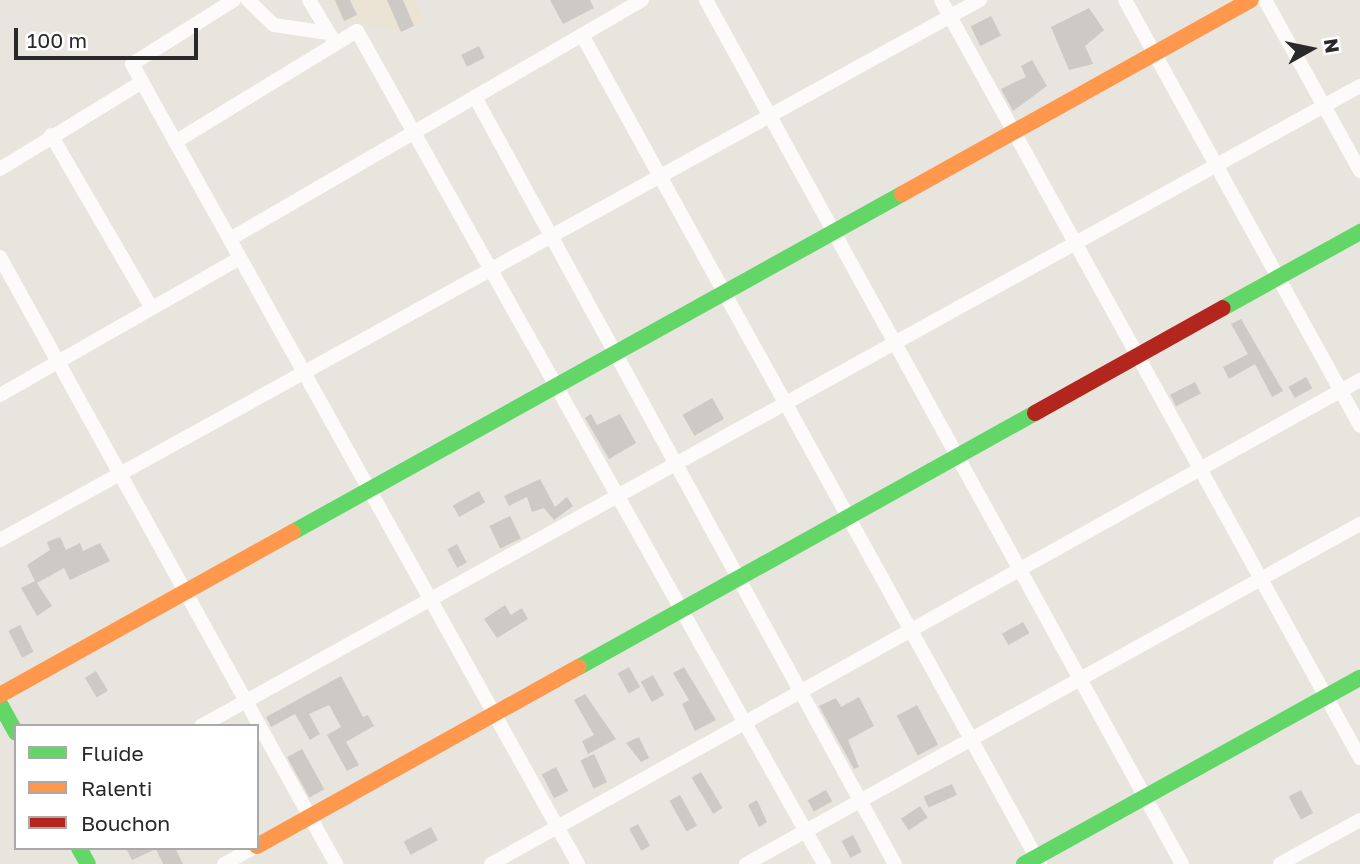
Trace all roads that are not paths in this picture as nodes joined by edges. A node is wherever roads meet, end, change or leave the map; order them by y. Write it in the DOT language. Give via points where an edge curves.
graph roads {
  1 [pos="234,0"];
  2 [pos="248,0"];
  3 [pos="309,0"];
  4 [pos="642,0"];
  5 [pos="706,0"];
  6 [pos="941,0"];
  7 [pos="980,0"];
  8 [pos="1125,0"];
  9 [pos="1251,0"];
  10 [pos="1265,0"];
  11 [pos="951,17"];
  12 [pos="582,34"];
  13 [pos="332,38"];
  14 [pos="1154,53"];
  15 [pos="142,82"];
  16 [pos="1360,86"];
  17 [pos="475,97"];
  18 [pos="1324,106"];
  19 [pos="770,116"];
  20 [pos="1014,131"];
  21 [pos="414,132"];
  22 [pos="51,135"];
  23 [pos="175,142"];
  24 [pos="1217,165"];
  25 [pos="0,169"];
  26 [pos="1360,171"];
  27 [pos="660,176"];
  28 [pos="834,232"];
  29 [pos="1360,232"];
  30 [pos="230,239"];
  31 [pos="553,239"];
  32 [pos="1076,243"];
  33 [pos="0,257"];
  34 [pos="240,258"];
  35 [pos="492,271"];
  36 [pos="1278,277"];
  37 [pos="724,293"];
  38 [pos="151,307"];
  39 [pos="895,343"];
  40 [pos="615,353"];
  41 [pos="1138,355"];
  42 [pos="57,360"];
  43 [pos="304,372"];
  44 [pos="1360,380"];
  45 [pos="556,386"];
  46 [pos="1341,391"];
  47 [pos="0,395"];
  48 [pos="786,403"];
  49 [pos="1360,425"];
  50 [pos="957,456"];
  51 [pos="676,464"];
  52 [pos="1201,469"];
  53 [pos="120,474"];
  54 [pos="369,490"];
  55 [pos="618,496"];
  56 [pos="848,517"];
  57 [pos="1360,524"];
  58 [pos="0,540"];
  59 [pos="1020,570"];
  60 [pos="738,578"];
  61 [pos="1261,579"];
  62 [pos="186,592"];
  63 [pos="430,599"];
  64 [pos="681,609"];
  65 [pos="911,631"];
  66 [pos="1360,678"];
  67 [pos="1080,679"];
  68 [pos="801,692"];
  69 [pos="0,695"];
  70 [pos="1326,697"];
  71 [pos="246,701"];
  72 [pos="0,704"];
  73 [pos="494,714"];
  74 [pos="745,723"];
  75 [pos="205,724"];
  76 [pos="259,724"];
  77 [pos="259,724"];
  78 [pos="14,729"];
  79 [pos="971,740"];
  80 [pos="1360,758"];
  81 [pos="1145,797"];
  82 [pos="860,801"];
  83 [pos="310,816"];
  84 [pos="1360,820"];
  85 [pos="558,827"];
  86 [pos="806,831"];
  87 [pos="259,845"];
  88 [pos="249,850"];
  89 [pos="1033,862"];
  90 [pos="224,864"];
  91 [pos="336,864"];
  92 [pos="491,864"];
  93 [pos="578,864"];
  94 [pos="746,864"];
  95 [pos="824,864"];
  96 [pos="895,864"];
  97 [pos="1182,864"];
  98 [pos="1280,864"];
  1 -- 15 [label="street" via="132,64"];
  2 -- 13 [label="street" via="274,25"];
  3 -- 13 [label="street"];
  4 -- 12 [label="street"];
  5 -- 19 [label="street"];
  6 -- 11 [label="street"];
  7 -- 11 [label="street"];
  8 -- 14 [label="street"];
  9 -- 14 [label="street"];
  10 -- 18 [label="street"];
  11 -- 19 [label="street"];
  11 -- 20 [label="street"];
  12 -- 17 [label="street"];
  12 -- 27 [label="street"];
  13 -- 21 [label="street" via="357,31"];
  13 -- 23 [label="street"];
  14 -- 20 [label="street"];
  14 -- 24 [label="street"];
  15 -- 22 [label="street"];
  15 -- 23 [label="street"];
  16 -- 18 [label="street"];
  17 -- 21 [label="street"];
  17 -- 31 [label="street"];
  18 -- 24 [label="street"];
  18 -- 26 [label="street"];
  19 -- 27 [label="street"];
  19 -- 28 [label="street"];
  20 -- 28 [label="street"];
  20 -- 32 [label="street"];
  21 -- 30 [label="street"];
  21 -- 35 [label="street"];
  22 -- 25 [label="street"];
  22 -- 38 [label="street"];
  23 -- 30 [label="street"];
  24 -- 32 [label="street"];
  24 -- 36 [label="street"];
  27 -- 31 [label="street"];
  27 -- 37 [label="street"];
  28 -- 37 [label="street"];
  28 -- 39 [label="street"];
  29 -- 36 [label="street"];
  30 -- 34 [label="street"];
  31 -- 35 [label="street"];
  31 -- 40 [label="street"];
  32 -- 39 [label="street"];
  32 -- 41 [label="street"];
  33 -- 42 [label="street"];
  34 -- 38 [label="street"];
  34 -- 43 [label="street"];
  35 -- 43 [label="street"];
  35 -- 45 [label="street"];
  36 -- 41 [label="street"];
  36 -- 46 [label="street"];
  37 -- 40 [label="street"];
  37 -- 48 [label="street"];
  38 -- 42 [label="street"];
  39 -- 48 [label="street"];
  39 -- 50 [label="street"];
  40 -- 45 [label="street"];
  40 -- 51 [label="street"];
  41 -- 50 [label="street"];
  41 -- 52 [label="street"];
  42 -- 47 [label="street"];
  42 -- 53 [label="street"];
  43 -- 53 [label="street"];
  43 -- 54 [label="street"];
  44 -- 46 [label="street"];
  45 -- 54 [label="street"];
  45 -- 55 [label="street"];
  46 -- 49 [label="street"];
  46 -- 52 [label="street"];
  48 -- 51 [label="street"];
  48 -- 56 [label="street"];
  50 -- 56 [label="street"];
  50 -- 59 [label="street"];
  51 -- 55 [label="street"];
  51 -- 60 [label="street"];
  52 -- 59 [label="street"];
  52 -- 61 [label="street"];
  53 -- 58 [label="street"];
  53 -- 62 [label="street"];
  54 -- 62 [label="street"];
  54 -- 63 [label="street"];
  55 -- 63 [label="street"];
  55 -- 64 [label="street"];
  56 -- 60 [label="street"];
  56 -- 65 [label="street"];
  57 -- 61 [label="street"];
  59 -- 65 [label="street"];
  59 -- 67 [label="street"];
  60 -- 64 [label="street"];
  60 -- 68 [label="street"];
  61 -- 67 [label="street"];
  61 -- 70 [label="street"];
  62 -- 69 [label="street"];
  62 -- 71 [label="street"];
  63 -- 71 [label="street"];
  63 -- 73 [label="street"];
  64 -- 73 [label="street"];
  64 -- 74 [label="street"];
  65 -- 68 [label="street"];
  65 -- 79 [label="street"];
  66 -- 70 [label="street"];
  67 -- 79 [label="street"];
  67 -- 81 [label="street"];
  68 -- 74 [label="street"];
  68 -- 82 [label="street"];
  70 -- 80 [label="street"];
  70 -- 81 [label="street"];
  71 -- 75 [label="street"];
  71 -- 76 [label="street"];
  72 -- 78 [label="street"];
  73 -- 83 [label="street"];
  73 -- 85 [label="street"];
  74 -- 85 [label="street"];
  74 -- 86 [label="street"];
  77 -- 83 [label="street"];
  79 -- 82 [label="street"];
  79 -- 89 [label="street"];
  81 -- 89 [label="street"];
  81 -- 97 [label="street"];
  82 -- 86 [label="street"];
  82 -- 96 [label="street"];
  83 -- 87 [label="street"];
  83 -- 91 [label="street"];
  84 -- 98 [label="street"];
  85 -- 92 [label="street"];
  85 -- 93 [label="street"];
  86 -- 94 [label="street"];
  86 -- 95 [label="street"];
  88 -- 90 [label="street"];
}
